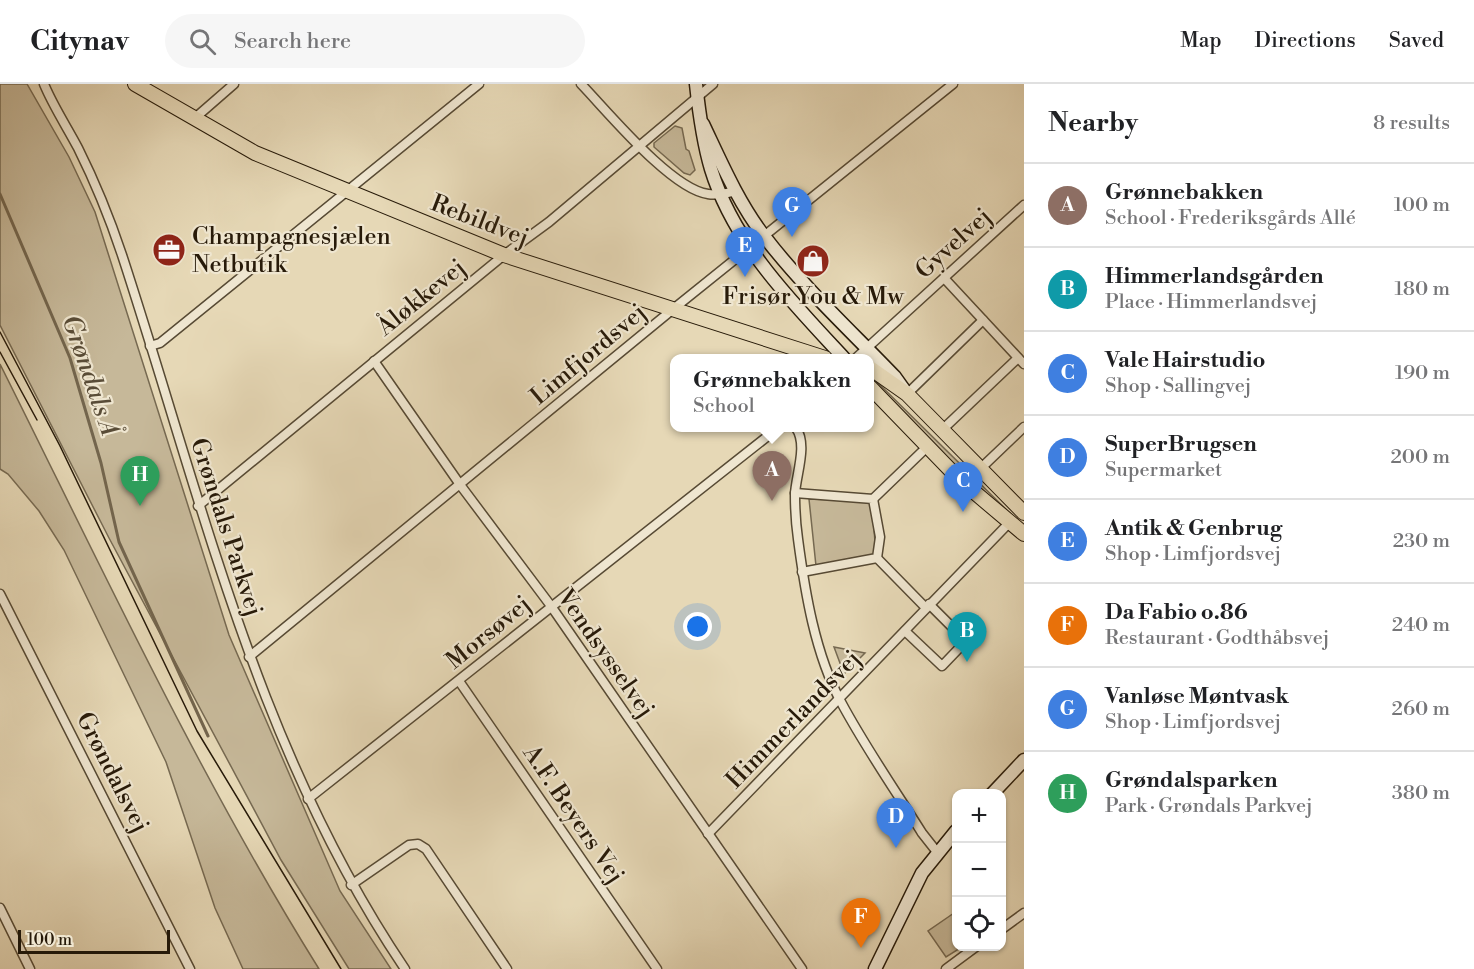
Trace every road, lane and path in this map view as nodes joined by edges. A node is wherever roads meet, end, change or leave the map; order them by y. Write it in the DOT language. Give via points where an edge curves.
graph roads {
  1 [pos="45,84"];
  2 [pos="135,84"];
  3 [pos="234,84"];
  4 [pos="478,84"];
  5 [pos="581,84"];
  6 [pos="713,84"];
  7 [pos="953,84"];
  8 [pos="696,90"];
  9 [pos="195,118"];
  10 [pos="703,124"];
  11 [pos="641,146"];
  12 [pos="345,191"];
  13 [pos="736,191"];
  14 [pos="721,194"];
  15 [pos="1024,205"];
  16 [pos="764,236"];
  17 [pos="749,248"];
  18 [pos="504,255"];
  19 [pos="944,278"];
  20 [pos="672,310"];
  21 [pos="983,320"];
  22 [pos="150,346"];
  23 [pos="867,349"];
  24 [pos="812,354"];
  25 [pos="841,354"];
  26 [pos="861,354"];
  27 [pos="872,354"];
  28 [pos="874,356"];
  29 [pos="375,360"];
  30 [pos="1021,361"];
  31 [pos="874,371"];
  32 [pos="874,391"];
  33 [pos="907,394"];
  34 [pos="1024,427"];
  35 [pos="942,430"];
  36 [pos="773,432"];
  37 [pos="799,432"];
  38 [pos="927,447"];
  39 [pos="979,470"];
  40 [pos="461,486"];
  41 [pos="795,493"];
  42 [pos="873,499"];
  43 [pos="198,506"];
  44 [pos="1024,513"];
  45 [pos="1010,522"];
  46 [pos="1024,534"];
  47 [pos="877,558"];
  48 [pos="802,572"];
  49 [pos="0,594"];
  50 [pos="550,606"];
  51 [pos="928,606"];
  52 [pos="905,631"];
  53 [pos="249,657"];
  54 [pos="459,681"];
  55 [pos="840,701"];
  56 [pos="1024,760"];
  57 [pos="997,789"];
  58 [pos="309,799"];
  59 [pos="708,834"];
  60 [pos="952,836"];
  61 [pos="937,852"];
  62 [pos="351,885"];
  63 [pos="0,909"];
  64 [pos="1024,912"];
  65 [pos="1006,926"];
  66 [pos="970,951"];
  67 [pos="30,969"];
  68 [pos="190,969"];
  69 [pos="405,969"];
  70 [pos="507,969"];
  71 [pos="657,969"];
  72 [pos="802,969"];
  73 [pos="875,969"];
  74 [pos="947,969"];
  1 -- 22 [label="street, Grøndals Parkvej" via="101,200"];
  2 -- 9 [label="main road, Rebildvej"];
  3 -- 9 [label="street"];
  4 -- 12 [label="street"];
  5 -- 11 [label="street"];
  6 -- 8 [label="street, Åløkkevej"];
  7 -- 16 [label="street, Limfjordsvej"];
  8 -- 10 [label="street"];
  8 -- 11 [label="street, Åløkkevej"];
  9 -- 12 [label="main road, Rebildvej" via="255,153"];
  10 -- 13 [label="street"];
  10 -- 14 [label="street"];
  11 -- 14 [label="street" via="688,187"];
  11 -- 18 [label="street, Åløkkevej"];
  12 -- 18 [label="main road, Rebildvej"];
  12 -- 22 [label="street" via="160,343"];
  13 -- 14 [label="street"];
  13 -- 16 [label="street"];
  14 -- 17 [label="street"];
  15 -- 19 [label="street, Gyvelvej"];
  16 -- 17 [label="street, Limfjordsvej"];
  16 -- 23 [label="street"];
  17 -- 20 [label="street, Limfjordsvej"];
  17 -- 25 [label="street"];
  18 -- 20 [label="main road, Rebildvej"];
  18 -- 29 [label="street, Åløkkevej"];
  19 -- 21 [label="street"];
  19 -- 23 [label="street, Gyvelvej"];
  20 -- 24 [label="main road, Rebildvej"];
  20 -- 40 [label="street, Limfjordsvej"];
  21 -- 30 [label="street"];
  21 -- 33 [label="street"];
  22 -- 43 [label="street, Grøndals Parkvej"];
  23 -- 26 [label="street, Gyvelvej"];
  23 -- 27 [label="street"];
  28 -- 33 [label="street"];
  29 -- 40 [label="street, Vendsysselvej"];
  29 -- 43 [label="street, Åløkkevej"];
  30 -- 35 [label="street"];
  31 -- 33 [label="main road"];
  32 -- 38 [label="main road"];
  33 -- 35 [label="main road"];
  34 -- 39 [label="street"];
  35 -- 39 [label="main road"];
  36 -- 50 [label="street, Morsøvej"];
  37 -- 41 [label="street"];
  38 -- 42 [label="street"];
  38 -- 45 [label="main road"];
  39 -- 44 [label="main road"];
  40 -- 50 [label="street, Vendsysselvej"];
  40 -- 53 [label="street, Limfjordsvej"];
  41 -- 42 [label="street"];
  41 -- 48 [label="street"];
  42 -- 47 [label="street" via="880,537"];
  43 -- 53 [label="street, Grøndals Parkvej"];
  45 -- 46 [label="main road"];
  45 -- 51 [label="street, Himmerlandsvej"];
  47 -- 48 [label="street"];
  47 -- 51 [label="street"];
  48 -- 55 [label="street"];
  49 -- 68 [label="street, Grøndalsvej"];
  50 -- 54 [label="street, Morsøvej"];
  50 -- 59 [label="street, Vendsysselvej"];
  51 -- 52 [label="street, Himmerlandsvej"];
  51 -- 52 [label="street" via="966,641 942,666"];
  52 -- 55 [label="street, Himmerlandsvej"];
  53 -- 58 [label="street, Grøndals Parkvej"];
  54 -- 58 [label="street, Morsøvej"];
  54 -- 71 [label="street, A.F. Beyers Vej"];
  55 -- 59 [label="street, Himmerlandsvej"];
  55 -- 61 [label="street"];
  56 -- 57 [label="street"];
  58 -- 62 [label="street, Grøndals Parkvej"];
  59 -- 72 [label="street, Vendsysselvej"];
  60 -- 61 [label="street"];
  61 -- 73 [label="street" via="922,873"];
  62 -- 69 [label="street, Grøndals Parkvej"];
  62 -- 70 [label="street" via="409,845 418,844 426,849"];
  63 -- 67 [label="street"];
  64 -- 65 [label="street"];
  66 -- 74 [label="street"];
}
